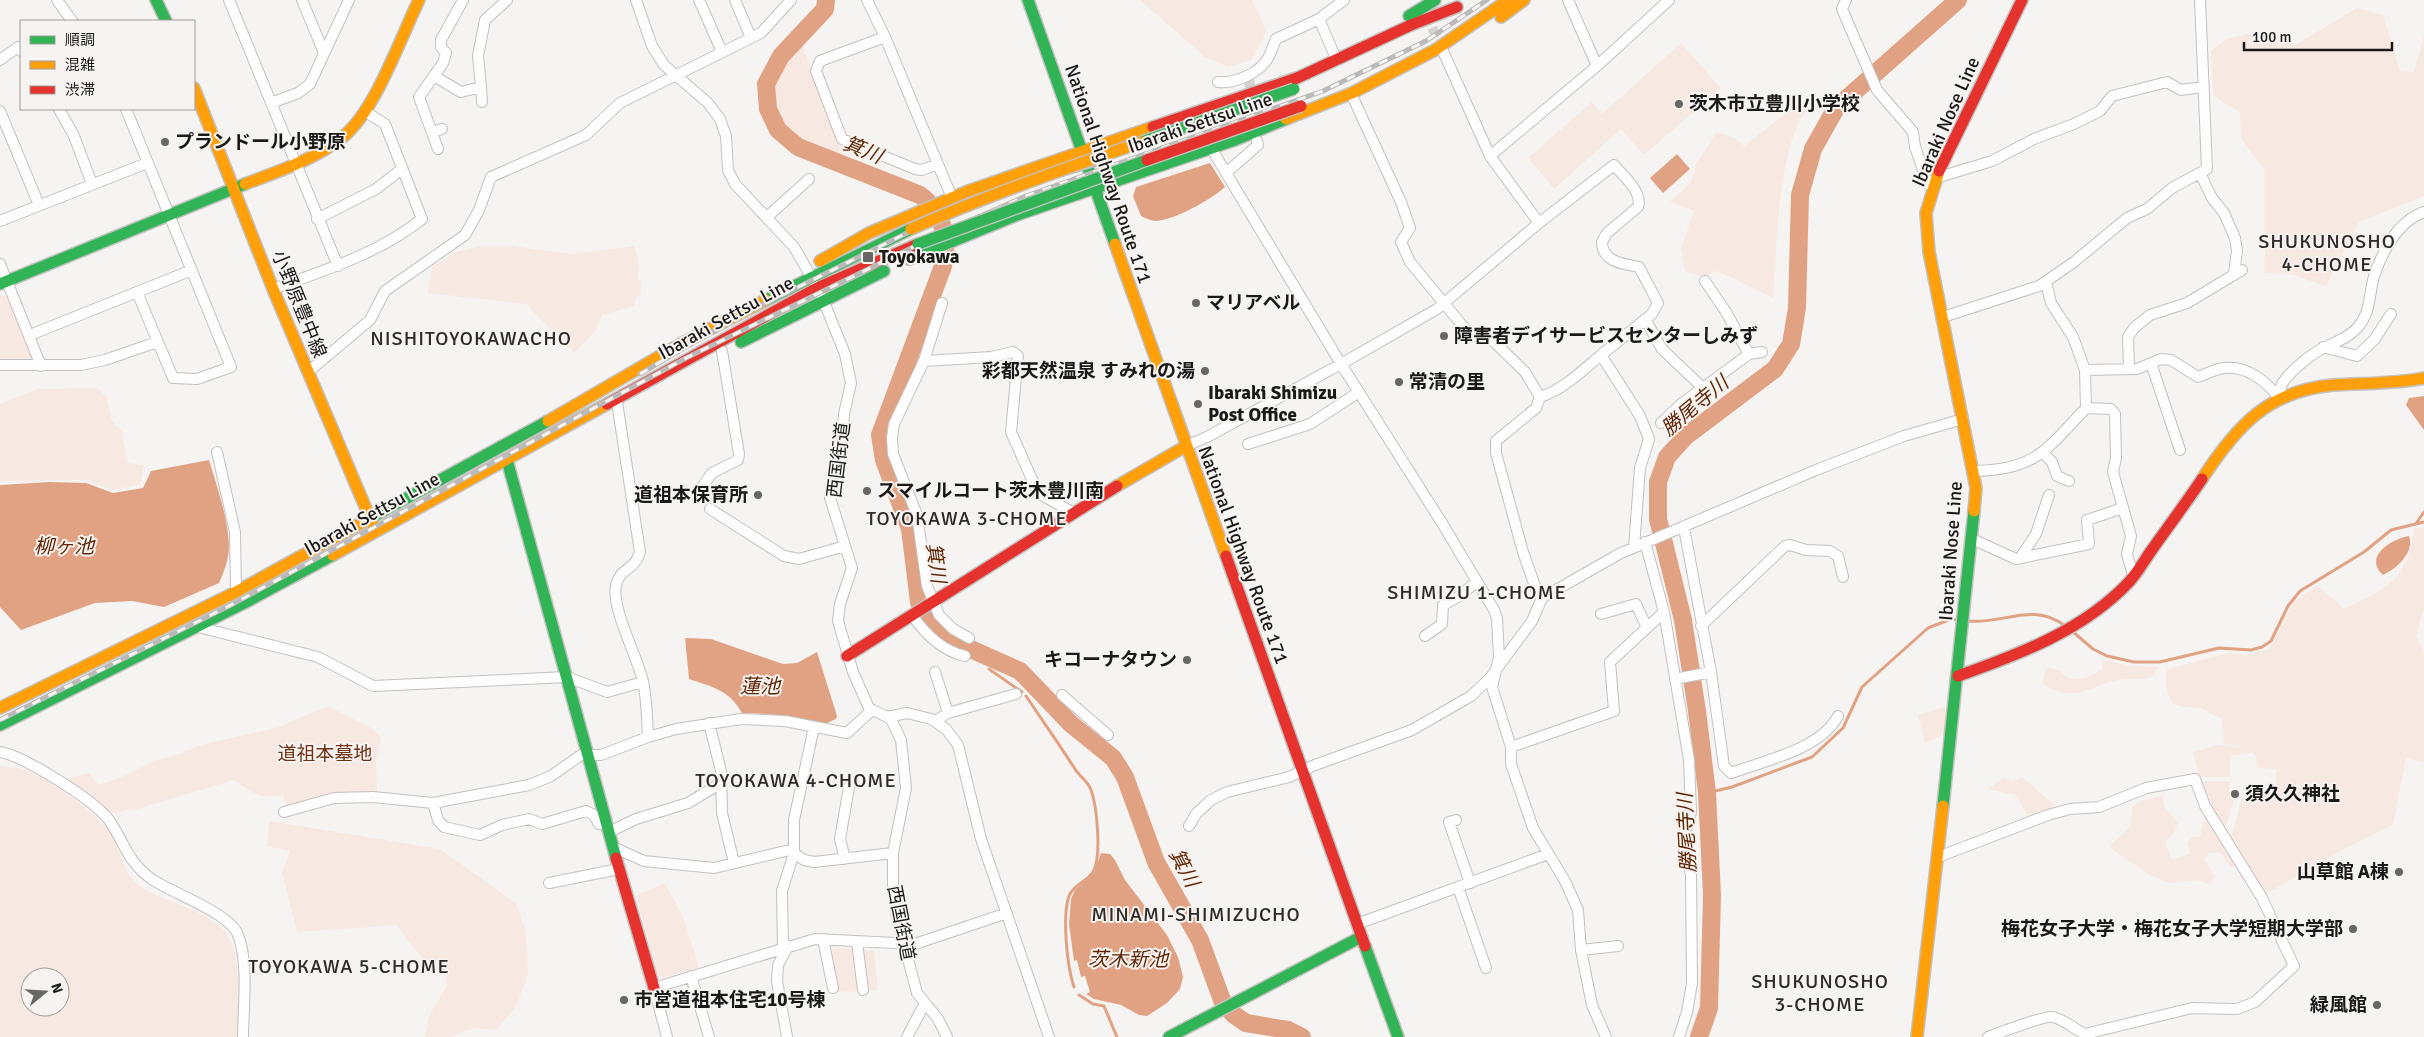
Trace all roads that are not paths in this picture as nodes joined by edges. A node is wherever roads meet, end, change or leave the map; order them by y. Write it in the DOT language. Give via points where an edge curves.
graph roads {
  1 [pos="57,0"];
  2 [pos="156,0"];
  3 [pos="229,0"];
  4 [pos="302,0"];
  5 [pos="349,0"];
  6 [pos="419,0"];
  7 [pos="463,0"];
  8 [pos="507,0"];
  9 [pos="636,0"];
  10 [pos="699,0"];
  11 [pos="735,0"];
  12 [pos="791,0"];
  13 [pos="867,0"];
  14 [pos="1028,0"];
  15 [pos="1344,0"];
  16 [pos="1434,0"];
  17 [pos="1468,0"];
  18 [pos="1495,0"];
  19 [pos="1508,0"];
  20 [pos="1524,0"];
  21 [pos="1568,0"];
  22 [pos="1669,0"];
  23 [pos="1846,0"];
  24 [pos="2022,0"];
  25 [pos="2200,0"];
  26 [pos="1422,6"];
  27 [pos="1457,7"];
  28 [pos="514,8"];
  29 [pos="1319,19"];
  30 [pos="71,20"];
  31 [pos="166,20"];
  32 [pos="885,37"];
  33 [pos="751,38"];
  34 [pos="20,50"];
  35 [pos="1443,51"];
  36 [pos="722,52"];
  37 [pos="324,53"];
  38 [pos="1334,54"];
  39 [pos="0,60"];
  40 [pos="1597,66"];
  41 [pos="675,74"];
  42 [pos="434,76"];
  43 [pos="1218,82"];
  44 [pos="481,87"];
  45 [pos="2204,87"];
  46 [pos="195,91"];
  47 [pos="1354,100"];
  48 [pos="482,102"];
  49 [pos="271,103"];
  50 [pos="1221,105"];
  51 [pos="0,110"];
  52 [pos="60,110"];
  53 [pos="126,110"];
  54 [pos="366,112"];
  55 [pos="1235,140"];
  56 [pos="1257,141"];
  57 [pos="1212,148"];
  58 [pos="438,149"];
  59 [pos="1082,151"];
  60 [pos="1490,156"];
  61 [pos="147,163"];
  62 [pos="296,164"];
  63 [pos="938,164"];
  64 [pos="402,170"];
  65 [pos="1227,172"];
  66 [pos="2200,173"];
  67 [pos="808,179"];
  68 [pos="1934,182"];
  69 [pos="92,184"];
  70 [pos="1094,187"];
  71 [pos="233,188"];
  72 [pos="948,200"];
  73 [pos="38,205"];
  74 [pos="2424,212"];
  75 [pos="170,215"];
  76 [pos="767,217"];
  77 [pos="318,219"];
  78 [pos="0,221"];
  79 [pos="1539,223"];
  80 [pos="0,264"];
  81 [pos="338,266"];
  82 [pos="192,270"];
  83 [pos="809,273"];
  84 [pos="1705,281"];
  85 [pos="2046,282"];
  86 [pos="4,283"];
  87 [pos="818,288"];
  88 [pos="273,289"];
  89 [pos="137,292"];
  90 [pos="825,302"];
  91 [pos="1444,302"];
  92 [pos="942,303"];
  93 [pos="2391,314"];
  94 [pos="1943,318"];
  95 [pos="1645,319"];
  96 [pos="30,335"];
  97 [pos="157,342"];
  98 [pos="2323,347"];
  99 [pos="722,351"];
  100 [pos="1762,352"];
  101 [pos="1749,354"];
  102 [pos="1601,355"];
  103 [pos="924,361"];
  104 [pos="2151,363"];
  105 [pos="1341,364"];
  106 [pos="0,365"];
  107 [pos="42,366"];
  108 [pos="2129,369"];
  109 [pos="2085,370"];
  110 [pos="308,372"];
  111 [pos="2424,378"];
  112 [pos="1703,388"];
  113 [pos="1359,392"];
  114 [pos="1540,397"];
  115 [pos="2280,399"];
  116 [pos="617,402"];
  117 [pos="2086,408"];
  118 [pos="590,415"];
  119 [pos="1963,419"];
  120 [pos="1661,423"];
  121 [pos="1248,444"];
  122 [pos="1186,446"];
  123 [pos="2180,450"];
  124 [pos="217,452"];
  125 [pos="2043,453"];
  126 [pos="507,460"];
  127 [pos="1974,471"];
  128 [pos="2069,481"];
  129 [pos="702,487"];
  130 [pos="2048,496"];
  131 [pos="2123,508"];
  132 [pos="710,510"];
  133 [pos="1074,513"];
  134 [pos="369,518"];
  135 [pos="1684,528"];
  136 [pos="375,532"];
  137 [pos="1972,539"];
  138 [pos="1645,542"];
  139 [pos="845,546"];
  140 [pos="1634,548"];
  141 [pos="2020,558"];
  142 [pos="2133,575"];
  143 [pos="1843,578"];
  144 [pos="1477,581"];
  145 [pos="236,592"];
  146 [pos="1542,598"];
  147 [pos="932,603"];
  148 [pos="1664,612"];
  149 [pos="914,614"];
  150 [pos="1601,614"];
  151 [pos="1701,626"];
  152 [pos="198,627"];
  153 [pos="1647,628"];
  154 [pos="1425,636"];
  155 [pos="969,638"];
  156 [pos="847,656"];
  157 [pos="965,656"];
  158 [pos="1496,670"];
  159 [pos="935,672"];
  160 [pos="1711,672"];
  161 [pos="1958,676"];
  162 [pos="567,677"];
  163 [pos="1675,679"];
  164 [pos="643,682"];
  165 [pos="1016,694"];
  166 [pos="1062,695"];
  167 [pos="0,708"];
  168 [pos="871,711"];
  169 [pos="948,713"];
  170 [pos="1838,716"];
  171 [pos="887,717"];
  172 [pos="935,721"];
  173 [pos="709,723"];
  174 [pos="0,725"];
  175 [pos="814,727"];
  176 [pos="1108,735"];
  177 [pos="648,736"];
  178 [pos="1511,746"];
  179 [pos="0,752"];
  180 [pos="588,756"];
  181 [pos="1302,771"];
  182 [pos="721,783"];
  183 [pos="849,787"];
  184 [pos="433,802"];
  185 [pos="284,812"];
  186 [pos="1456,820"];
  187 [pos="1189,826"];
  188 [pos="608,828"];
  189 [pos="613,847"];
  190 [pos="794,851"];
  191 [pos="893,853"];
  192 [pos="1548,854"];
  193 [pos="1938,857"];
  194 [pos="845,859"];
  195 [pos="734,863"];
  196 [pos="619,869"];
  197 [pos="1470,882"];
  198 [pos="549,883"];
  199 [pos="1458,887"];
  200 [pos="1007,913"];
  201 [pos="1357,924"];
  202 [pos="1362,937"];
  203 [pos="823,939"];
  204 [pos="858,942"];
  205 [pos="904,945"];
  206 [pos="1618,946"];
  207 [pos="786,947"];
  208 [pos="1581,950"];
  209 [pos="1486,968"];
  210 [pos="691,976"];
  211 [pos="654,988"];
  212 [pos="833,988"];
  213 [pos="862,990"];
  214 [pos="925,1003"];
  215 [pos="243,1037"];
  216 [pos="667,1037"];
  217 [pos="709,1037"];
  218 [pos="787,1037"];
  219 [pos="907,1037"];
  220 [pos="947,1037"];
  221 [pos="1049,1037"];
  222 [pos="1169,1037"];
  223 [pos="1398,1037"];
  224 [pos="1606,1037"];
  225 [pos="1678,1037"];
  226 [pos="1918,1037"];
  227 [pos="1988,1037"];
  1 -- 30 [label="street"];
  2 -- 31 [label="main road"];
  3 -- 49 [label="street"];
  4 -- 37 [label="street"];
  5 -- 37 [label="street"];
  6 -- 54 [label="main road"];
  7 -- 42 [label="street" via="442,40 441,46 446,53"];
  8 -- 28 [label="street"];
  8 -- 44 [label="street" via="485,20 478,56"];
  9 -- 41 [label="street, 西国街道" via="652,46 664,65"];
  10 -- 36 [label="street"];
  11 -- 33 [label="street"];
  12 -- 33 [label="street" via="760,33"];
  13 -- 32 [label="street"];
  14 -- 59 [label="main road, National Highway Route 171"];
  15 -- 29 [label="street"];
  16 -- 26 [label="main road"];
  17 -- 27 [label="main road, Ibaraki Settsu Line"];
  18 -- 87 [label="main road, Ibaraki Settsu Line, bridge" via="1404,56 1301,106 1028,202 918,244"];
  19 -- 55 [label="main road" via="1435,50 1394,72 1352,93"];
  20 -- 35 [label="main road"];
  21 -- 40 [label="street"];
  22 -- 40 [label="street"];
  23 -- 68 [label="street" via="1842,9 1877,90 1913,132 1928,184"];
  24 -- 68 [label="main road, Ibaraki Nose Line"];
  25 -- 45 [label="street"];
  26 -- 38 [label="main road" via="1380,32"];
  27 -- 50 [label="main road" via="1426,17 1306,74"];
  27 -- 83 [label="main road, Ibaraki Settsu Line, bridge" via="1361,61 1294,89 1011,187"];
  29 -- 38 [label="street"];
  29 -- 43 [label="street" via="1276,40 1267,60 1248,77"];
  32 -- 63 [label="street"];
  32 -- 63 [label="street" via="820,61 816,70 842,139 915,169"];
  33 -- 36 [label="street"];
  34 -- 39 [label="street" via="18,47"];
  35 -- 47 [label="main road"];
  35 -- 60 [label="street"];
  36 -- 41 [label="street"];
  37 -- 49 [label="street" via="310,84 298,93"];
  38 -- 50 [label="main road" via="1245,90 1224,100"];
  40 -- 60 [label="street"];
  41 -- 76 [label="street, 西国街道" via="708,103 720,119 726,136 728,170 735,184"];
  41 -- 110 [label="street" via="620,103 586,134 491,177 479,210 465,235 385,291 370,320"];
  42 -- 44 [label="street" via="461,92"];
  42 -- 58 [label="street" via="419,97 437,131"];
  44 -- 48 [label="street"];
  45 -- 66 [label="street" via="2207,169"];
  45 -- 68 [label="street" via="2181,90 2167,82 2112,96 2100,111 2082,120 2034,139 1992,161"];
  46 -- 71 [label="main road, 小野原豊中線"];
  47 -- 55 [label="main road" via="1291,126"];
  47 -- 91 [label="street" via="1410,228 1401,242 1410,262"];
  49 -- 62 [label="street"];
  50 -- 59 [label="main road"];
  51 -- 73 [label="street"];
  52 -- 69 [label="street" via="74,136"];
  53 -- 61 [label="street"];
  54 -- 62 [label="main road" via="340,141"];
  54 -- 64 [label="street" via="384,124"];
  55 -- 57 [label="main road"];
  56 -- 65 [label="street" via="1258,145"];
  57 -- 65 [label="street"];
  57 -- 70 [label="main road"];
  59 -- 70 [label="main road, National Highway Route 171"];
  59 -- 72 [label="main road" via="1025,169"];
  60 -- 79 [label="street"];
  61 -- 69 [label="street"];
  61 -- 75 [label="street"];
  62 -- 71 [label="main road"];
  62 -- 77 [label="street"];
  63 -- 72 [label="street"];
  64 -- 77 [label="street"];
  64 -- 81 [label="street" via="422,219 396,238"];
  65 -- 105 [label="street"];
  66 -- 85 [label="street" via="2172,188 2147,209 2126,218"];
  66 -- 108 [label="street" via="2235,238 2238,272 2187,303 2150,315 2134,328 2128,337"];
  67 -- 76 [label="street"];
  68 -- 94 [label="main road, Ibaraki Nose Line" via="1926,212 1929,252"];
  69 -- 73 [label="street"];
  70 -- 90 [label="main road" via="928,250"];
  70 -- 122 [label="main road, National Highway Route 171"];
  71 -- 75 [label="main road"];
  71 -- 88 [label="main road, 小野原豊中線"];
  72 -- 83 [label="main road" via="868,233"];
  73 -- 78 [label="street"];
  74 -- 98 [label="street" via="2400,226 2384,253 2374,277 2367,314 2358,328 2340,341"];
  75 -- 82 [label="street"];
  75 -- 86 [label="main road"];
  76 -- 83 [label="street, 西国街道" via="794,247"];
  77 -- 81 [label="street"];
  79 -- 91 [label="street"];
  79 -- 95 [label="street" via="1614,165 1638,194 1640,202 1607,233 1602,247 1613,262 1639,267 1658,303"];
  80 -- 86 [label="street"];
  81 -- 88 [label="street"];
  82 -- 89 [label="street"];
  82 -- 97 [label="street" via="230,367 196,379 173,378"];
  83 -- 87 [label="street, 西国街道"];
  83 -- 134 [label="main road, Ibaraki Settsu Line" via="552,419"];
  84 -- 101 [label="street"];
  85 -- 94 [label="street"];
  85 -- 109 [label="street" via="2051,303 2073,337"];
  86 -- 96 [label="street"];
  87 -- 90 [label="street, 西国街道"];
  87 -- 118 [label="main road, Ibaraki Settsu Line"];
  88 -- 110 [label="main road, 小野原豊中線"];
  89 -- 96 [label="street"];
  89 -- 97 [label="street"];
  90 -- 99 [label="main road"];
  90 -- 139 [label="street, 西国街道" via="845,354 851,383 844,414 841,466 830,498"];
  91 -- 105 [label="street"];
  91 -- 114 [label="street" via="1471,336 1488,336 1525,372"];
  92 -- 103 [label="street"];
  93 -- 98 [label="street" via="2374,340 2357,356"];
  94 -- 119 [label="main road, Ibaraki Nose Line"];
  95 -- 102 [label="street"];
  95 -- 112 [label="street" via="1662,349"];
  96 -- 107 [label="street"];
  97 -- 107 [label="street" via="105,360 81,365"];
  98 -- 115 [label="street" via="2281,385"];
  99 -- 116 [label="main road"];
  99 -- 129 [label="street" via="739,454 738,460 712,473"];
  100 -- 101 [label="street"];
  101 -- 112 [label="street"];
  102 -- 114 [label="street" via="1548,395"];
  102 -- 140 [label="street" via="1640,416 1649,439 1640,468"];
  103 -- 133 [label="street" via="992,357 1013,352 1018,356 1011,432 1038,493"];
  103 -- 147 [label="street" via="894,424 892,438 894,454 917,514"];
  104 -- 108 [label="street"];
  104 -- 115 [label="street" via="2171,360 2198,376 2224,368 2244,370 2267,382"];
  104 -- 123 [label="street"];
  105 -- 113 [label="street"];
  105 -- 122 [label="street"];
  106 -- 107 [label="street"];
  108 -- 109 [label="street"];
  109 -- 117 [label="street"];
  110 -- 134 [label="main road, 小野原豊中線"];
  111 -- 115 [label="main road" via="2411,382 2303,390"];
  112 -- 120 [label="street"];
  113 -- 121 [label="street" via="1310,424"];
  113 -- 144 [label="street"];
  114 -- 146 [label="street" via="1536,408 1496,441 1496,453 1523,552"];
  115 -- 142 [label="main road" via="2239,428"];
  116 -- 118 [label="main road"];
  116 -- 164 [label="street" via="640,552 636,563 621,574 616,588 620,613"];
  117 -- 125 [label="street"];
  117 -- 131 [label="street" via="2111,409 2115,414 2116,458 2113,472"];
  118 -- 126 [label="main road, Ibaraki Settsu Line"];
  119 -- 127 [label="main road, Ibaraki Nose Line"];
  119 -- 135 [label="street" via="1877,446"];
  122 -- 133 [label="main road"];
  122 -- 181 [label="main road, National Highway Route 171"];
  124 -- 145 [label="street" via="235,532"];
  125 -- 127 [label="street" via="2033,460 2000,471"];
  125 -- 128 [label="street" via="2052,462 2057,476"];
  126 -- 136 [label="main road, Ibaraki Settsu Line"];
  126 -- 162 [label="main road"];
  127 -- 137 [label="main road, Ibaraki Nose Line"];
  130 -- 141 [label="street" via="2036,534"];
  131 -- 141 [label="street" via="2087,520 2088,544"];
  131 -- 142 [label="street" via="2131,536 2127,554"];
  132 -- 139 [label="street" via="784,556 800,559"];
  133 -- 147 [label="main road"];
  134 -- 136 [label="main road, 小野原豊中線"];
  134 -- 145 [label="main road, Ibaraki Settsu Line"];
  135 -- 138 [label="street"];
  135 -- 151 [label="street"];
  136 -- 152 [label="main road, Ibaraki Settsu Line"];
  137 -- 141 [label="street"];
  137 -- 161 [label="main road, Ibaraki Nose Line"];
  138 -- 140 [label="street"];
  138 -- 148 [label="street"];
  139 -- 156 [label="street, 西国街道" via="852,568 838,618"];
  140 -- 146 [label="street"];
  142 -- 161 [label="main road" via="2130,581 2068,630 2012,657"];
  143 -- 151 [label="street" via="1838,556 1785,546"];
  144 -- 154 [label="street" via="1443,605 1442,624"];
  144 -- 158 [label="street" via="1497,618 1499,657"];
  145 -- 167 [label="main road, Ibaraki Settsu Line"];
  146 -- 158 [label="street" via="1532,621"];
  147 -- 149 [label="main road"];
  147 -- 155 [label="street" via="953,629"];
  148 -- 153 [label="street"];
  148 -- 163 [label="street"];
  149 -- 156 [label="main road"];
  149 -- 157 [label="street" via="933,639"];
  150 -- 153 [label="street" via="1636,604"];
  151 -- 160 [label="street"];
  152 -- 162 [label="street" via="318,657 372,686"];
  152 -- 174 [label="main road, Ibaraki Settsu Line"];
  153 -- 178 [label="street" via="1610,662 1614,711"];
  156 -- 168 [label="street, 西国街道"];
  158 -- 178 [label="street" via="1492,688"];
  158 -- 181 [label="street" via="1471,696 1412,730"];
  159 -- 169 [label="street"];
  160 -- 163 [label="street"];
  160 -- 170 [label="street" via="1724,766 1731,773 1804,747 1833,725"];
  161 -- 193 [label="main road, Ibaraki Nose Line"];
  162 -- 164 [label="street" via="607,692"];
  162 -- 180 [label="main road"];
  163 -- 225 [label="street" via="1689,760 1691,812 1683,838 1691,875 1692,983"];
  164 -- 177 [label="street"];
  165 -- 169 [label="street"];
  166 -- 176 [label="street"];
  168 -- 171 [label="street"];
  168 -- 175 [label="street" via="847,732"];
  169 -- 172 [label="street"];
  171 -- 172 [label="street" via="907,713"];
  171 -- 191 [label="street, 西国街道" via="896,726 901,740 906,779"];
  172 -- 200 [label="street" via="960,747 980,834"];
  173 -- 175 [label="street" via="741,718"];
  173 -- 177 [label="street"];
  173 -- 182 [label="street"];
  175 -- 190 [label="street" via="794,820"];
  177 -- 180 [label="street" via="602,755"];
  178 -- 192 [label="street" via="1511,764 1533,828"];
  179 -- 215 [label="street" via="28,763 92,803 108,819 126,853 138,867 152,879 228,922 238,933 243,959"];
  180 -- 184 [label="street" via="581,755 551,776 529,785"];
  180 -- 188 [label="main road"];
  181 -- 187 [label="street" via="1227,792 1211,800"];
  181 -- 201 [label="main road, National Highway Route 171"];
  182 -- 188 [label="street" via="688,802"];
  182 -- 195 [label="street" via="722,813"];
  183 -- 194 [label="street" via="840,839"];
  184 -- 185 [label="street" via="373,797 334,798"];
  184 -- 188 [label="street" via="438,820 444,827 480,835 502,825 529,819 542,824 586,811 594,814 599,824"];
  186 -- 197 [label="street" via="1449,822"];
  188 -- 189 [label="main road"];
  189 -- 195 [label="street" via="644,861 714,868"];
  189 -- 196 [label="main road"];
  190 -- 194 [label="street" via="804,860 814,862"];
  190 -- 195 [label="street"];
  190 -- 207 [label="street" via="782,891"];
  191 -- 194 [label="street"];
  191 -- 205 [label="street, 西国街道" via="892,884"];
  192 -- 197 [label="street"];
  192 -- 208 [label="street" via="1578,910"];
  193 -- 226 [label="main road, Ibaraki Nose Line"];
  193 -- 227 [label="street" via="2070,808 2098,807 2146,788 2195,779 2205,806 2262,898 2294,966 2255,1002 2237,1009 2192,1008 2085,1034 2050,1016"];
  196 -- 198 [label="street"];
  196 -- 211 [label="main road"];
  197 -- 199 [label="street"];
  199 -- 201 [label="street"];
  199 -- 209 [label="street"];
  200 -- 205 [label="street"];
  200 -- 221 [label="street"];
  201 -- 202 [label="main road, National Highway Route 171"];
  202 -- 222 [label="main road"];
  202 -- 223 [label="main road, National Highway Route 171"];
  203 -- 204 [label="street"];
  203 -- 207 [label="street"];
  203 -- 212 [label="street"];
  204 -- 205 [label="street"];
  204 -- 213 [label="street"];
  205 -- 214 [label="street, 西国街道" via="918,993"];
  206 -- 208 [label="street"];
  207 -- 210 [label="street"];
  207 -- 218 [label="street" via="778,965 777,981"];
  208 -- 224 [label="street" via="1592,1005"];
  210 -- 211 [label="street"];
  210 -- 217 [label="street"];
  211 -- 216 [label="street"];
  214 -- 219 [label="street"];
  214 -- 220 [label="street, 西国街道"];
}
